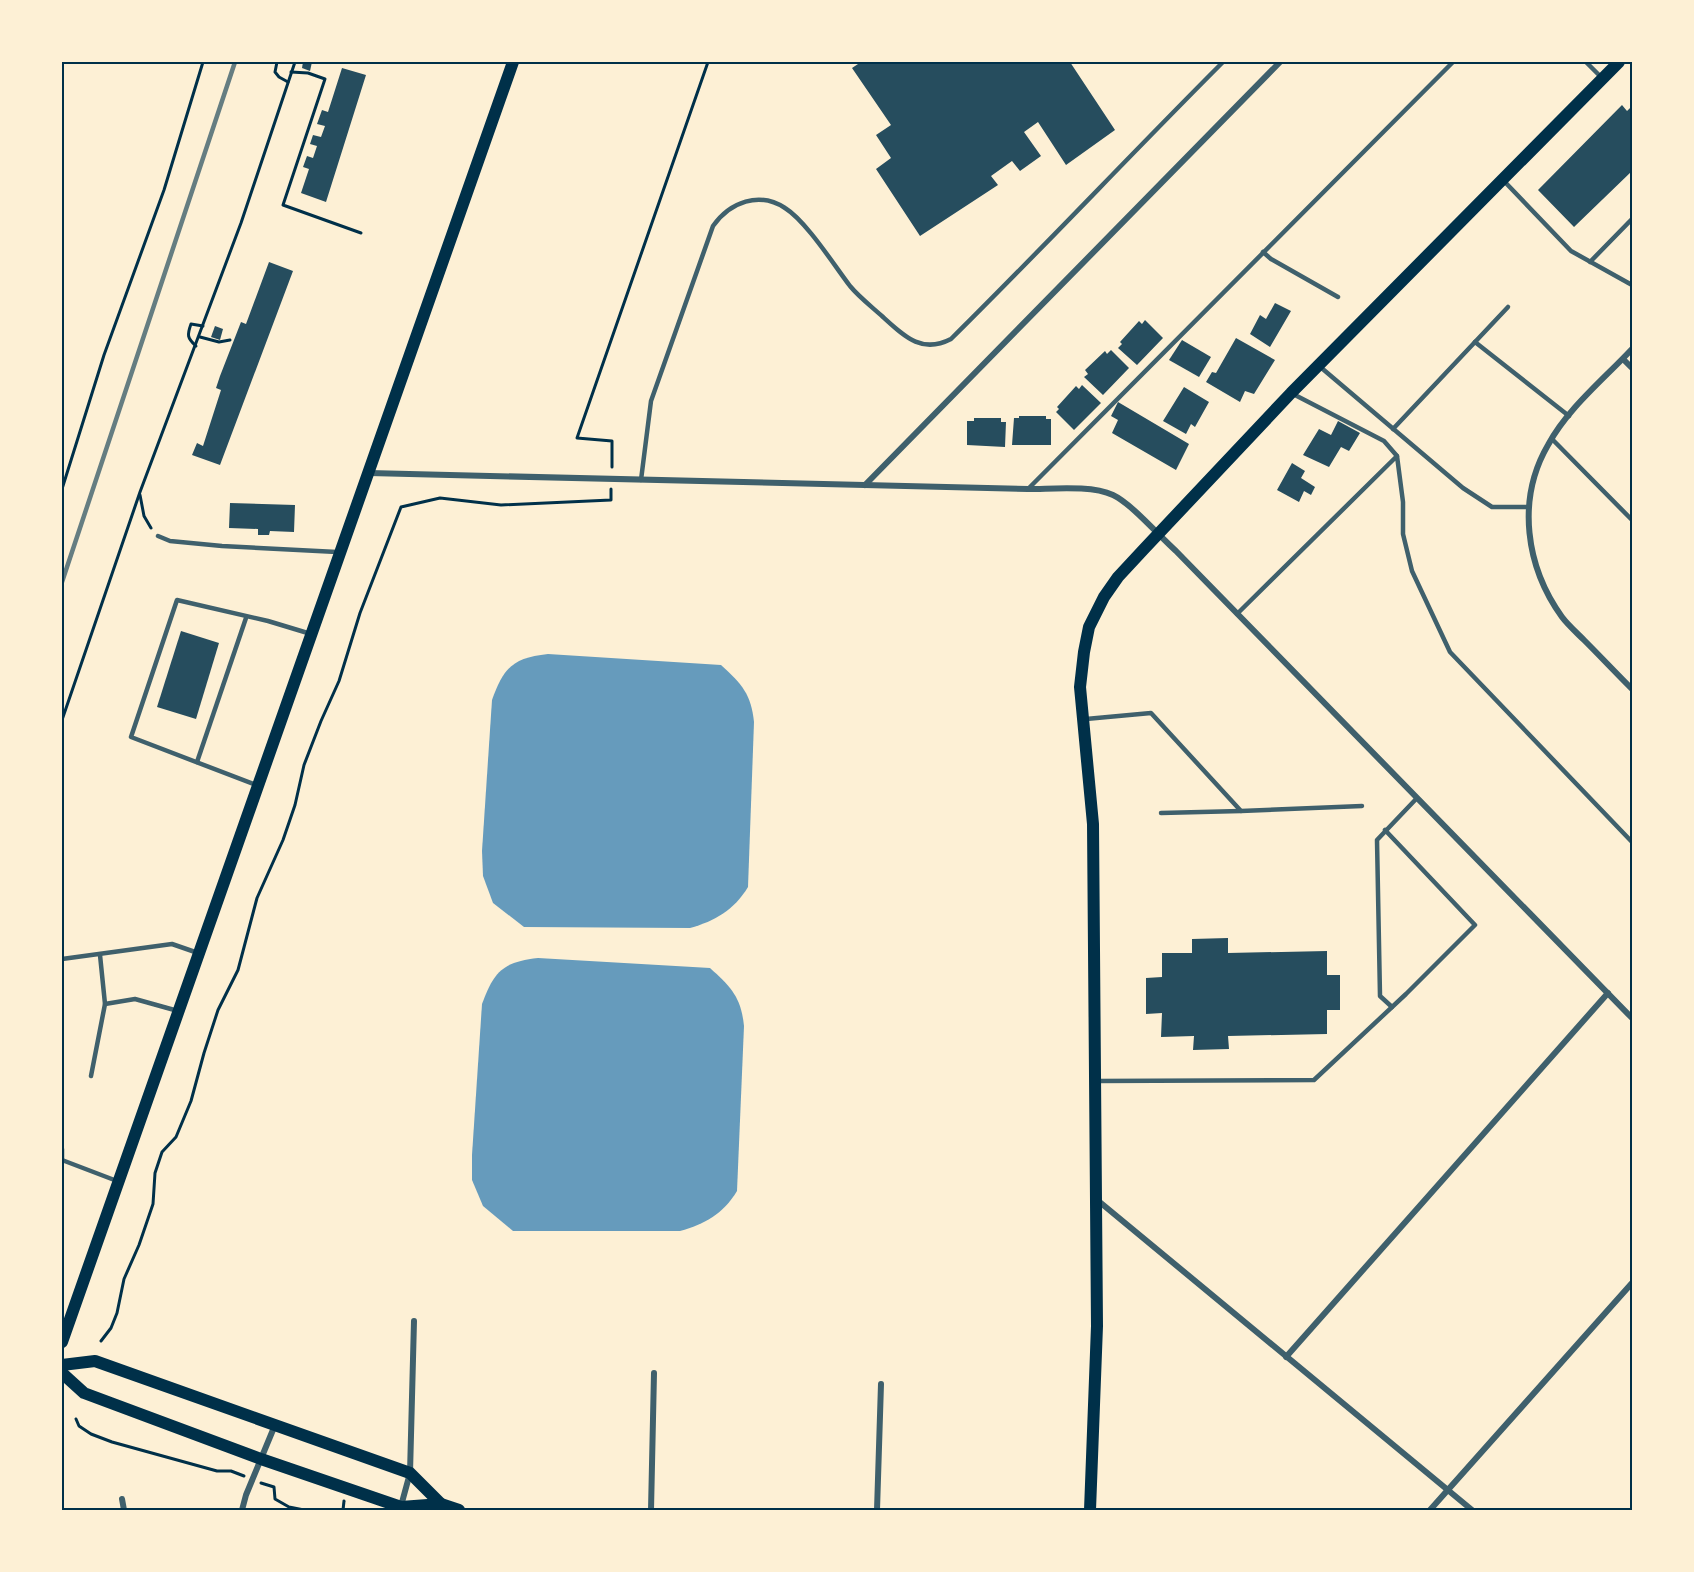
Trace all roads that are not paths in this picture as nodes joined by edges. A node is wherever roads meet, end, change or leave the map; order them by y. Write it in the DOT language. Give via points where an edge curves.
graph roads {
  1 [pos="513,62"];
  2 [pos="1223,62"];
  3 [pos="1280,62"];
  4 [pos="1452,62"];
  5 [pos="1586,62"];
  6 [pos="1619,62"];
  7 [pos="1602,78"];
  8 [pos="1503,180"];
  9 [pos="1632,219"];
  10 [pos="1263,252"];
  11 [pos="1590,262"];
  12 [pos="1632,284"];
  13 [pos="1338,297"];
  14 [pos="1508,308"];
  15 [pos="1475,342"];
  16 [pos="1632,349"];
  17 [pos="1623,359"];
  18 [pos="1318,365"];
  19 [pos="1632,368"];
  20 [pos="1291,393"];
  21 [pos="1569,416"];
  22 [pos="1393,429"];
  23 [pos="1552,439"];
  24 [pos="1397,456"];
  25 [pos="369,473"];
  26 [pos="641,480"];
  27 [pos="865,485"];
  28 [pos="1028,489"];
  29 [pos="1529,507"];
  30 [pos="1632,520"];
  31 [pos="1158,535"];
  32 [pos="158,536"];
  33 [pos="340,552"];
  34 [pos="1237,614"];
  35 [pos="246,618"];
  36 [pos="311,634"];
  37 [pos="1632,689"];
  38 [pos="1083,720"];
  39 [pos="197,762"];
  40 [pos="257,786"];
  41 [pos="1417,798"];
  42 [pos="1362,806"];
  43 [pos="1241,812"];
  44 [pos="1161,813"];
  45 [pos="1385,830"];
  46 [pos="1632,842"];
  47 [pos="198,953"];
  48 [pos="100,955"];
  49 [pos="62,959"];
  50 [pos="1608,993"];
  51 [pos="105,1004"];
  52 [pos="1392,1007"];
  53 [pos="178,1011"];
  54 [pos="1632,1018"];
  55 [pos="91,1076"];
  56 [pos="1095,1081"];
  57 [pos="62,1149"];
  58 [pos="62,1160"];
  59 [pos="117,1181"];
  60 [pos="1095,1198"];
  61 [pos="1632,1283"];
  62 [pos="414,1321"];
  63 [pos="62,1342"];
  64 [pos="1286,1357"];
  65 [pos="62,1365"];
  66 [pos="654,1372"];
  67 [pos="62,1373"];
  68 [pos="881,1384"];
  69 [pos="274,1425"];
  70 [pos="261,1459"];
  71 [pos="410,1473"];
  72 [pos="1448,1491"];
  73 [pos="122,1499"];
  74 [pos="441,1504"];
  75 [pos="401,1507"];
  76 [pos="124,1510"];
  77 [pos="242,1510"];
  78 [pos="459,1510"];
  79 [pos="651,1510"];
  80 [pos="877,1510"];
  81 [pos="1090,1510"];
  82 [pos="1430,1510"];
  83 [pos="1472,1510"];
  1 -- 25 [label="main road"];
  2 -- 26 [label="lane" via="942,344 921,344 892,326 853,290 787,208 766,201 733,206 713,226 651,401"];
  3 -- 27 [label="street"];
  4 -- 10 [label="lane"];
  5 -- 7 [label="lane"];
  6 -- 7 [label="main road"];
  7 -- 8 [label="main road"];
  8 -- 11 [label="lane" via="1571,250"];
  8 -- 18 [label="main road"];
  9 -- 11 [label="lane"];
  10 -- 13 [label="lane"];
  10 -- 28 [label="lane"];
  11 -- 12 [label="lane"];
  14 -- 15 [label="lane"];
  15 -- 21 [label="lane"];
  15 -- 22 [label="lane"];
  16 -- 17 [label="street"];
  17 -- 19 [label="street"];
  17 -- 21 [label="street"];
  18 -- 20 [label="main road"];
  18 -- 22 [label="lane"];
  20 -- 24 [label="lane" via="1384,441"];
  20 -- 31 [label="main road"];
  21 -- 23 [label="street"];
  22 -- 29 [label="lane" via="1463,488 1492,507"];
  23 -- 29 [label="street" via="1532,483"];
  23 -- 30 [label="lane"];
  24 -- 34 [label="lane"];
  24 -- 46 [label="lane" via="1403,534 1412,571 1450,652"];
  25 -- 26 [label="street"];
  25 -- 33 [label="main road"];
  26 -- 27 [label="street"];
  27 -- 28 [label="street"];
  28 -- 31 [label="street" via="1098,491 1113,496"];
  29 -- 37 [label="street" via="1534,560 1544,587 1563,618"];
  31 -- 34 [label="street"];
  31 -- 38 [label="main road" via="1118,577 1089,627 1080,687"];
  32 -- 33 [label="lane" via="222,546"];
  33 -- 36 [label="main road"];
  34 -- 41 [label="street"];
  35 -- 36 [label="lane"];
  35 -- 39 [label="lane"];
  35 -- 39 [label="lane" via="177,600 173,610 131,737"];
  36 -- 40 [label="main road"];
  38 -- 43 [label="lane" via="1152,713"];
  38 -- 56 [label="main road" via="1093,824"];
  39 -- 40 [label="lane"];
  40 -- 47 [label="main road"];
  41 -- 45 [label="lane"];
  41 -- 50 [label="street"];
  42 -- 43 [label="lane"];
  43 -- 44 [label="lane"];
  45 -- 52 [label="lane" via="1377,840 1380,996"];
  45 -- 52 [label="lane" via="1475,925"];
  47 -- 48 [label="lane" via="172,944"];
  47 -- 53 [label="main road"];
  48 -- 49 [label="lane"];
  48 -- 51 [label="lane"];
  50 -- 54 [label="street"];
  50 -- 64 [label="street"];
  51 -- 53 [label="lane" via="135,999"];
  51 -- 55 [label="lane"];
  52 -- 56 [label="lane" via="1314,1080"];
  53 -- 59 [label="main road"];
  56 -- 60 [label="main road"];
  57 -- 58 [label="lane"];
  58 -- 59 [label="lane"];
  59 -- 63 [label="main road"];
  60 -- 64 [label="street"];
  60 -- 81 [label="main road" via="1097,1326"];
  61 -- 72 [label="street"];
  62 -- 71 [label="street"];
  64 -- 72 [label="street"];
  65 -- 69 [label="main road" via="95,1361"];
  66 -- 79 [label="street"];
  67 -- 70 [label="main road" via="84,1393"];
  68 -- 80 [label="street"];
  69 -- 70 [label="street"];
  69 -- 71 [label="main road"];
  70 -- 75 [label="main road"];
  70 -- 77 [label="street"];
  71 -- 74 [label="main road"];
  71 -- 75 [label="street"];
  72 -- 82 [label="street"];
  72 -- 83 [label="street"];
  73 -- 76 [label="street"];
  74 -- 75 [label="main road"];
  74 -- 78 [label="main road"];
}
